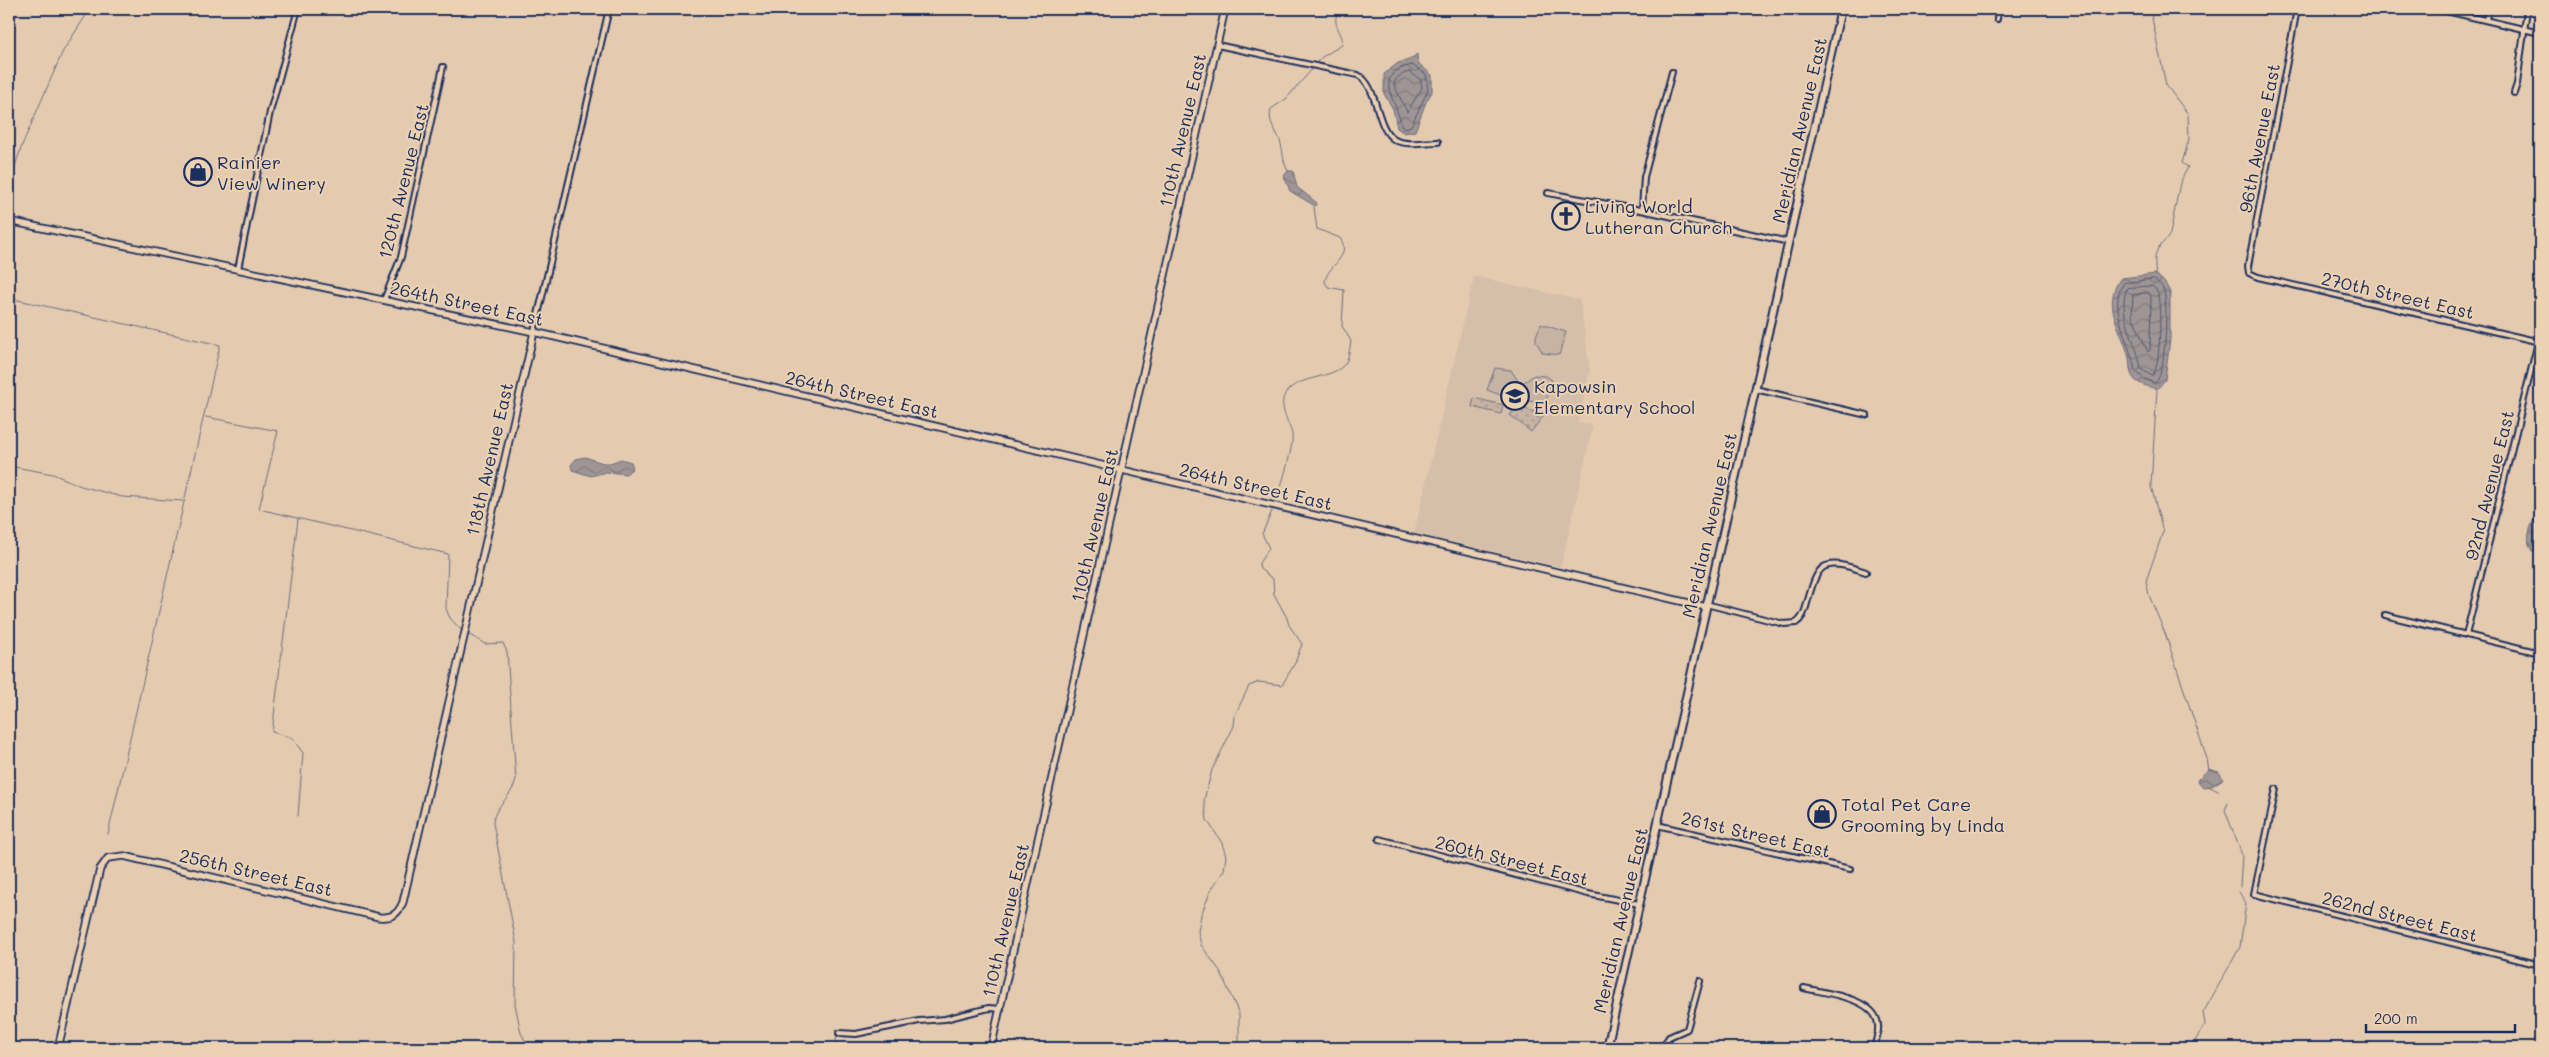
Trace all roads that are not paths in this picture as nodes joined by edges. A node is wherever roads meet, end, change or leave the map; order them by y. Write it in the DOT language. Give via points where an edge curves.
graph roads {
  1 [pos="298,9"];
  2 [pos="609,9"];
  3 [pos="1225,9"];
  4 [pos="1841,9"];
  5 [pos="1998,9"];
  6 [pos="2297,9"];
  7 [pos="2438,9"];
  8 [pos="2488,9"];
  9 [pos="2527,9"];
  10 [pos="1997,19"];
  11 [pos="2486,20"];
  12 [pos="2524,29"];
  13 [pos="2540,33"];
  14 [pos="1217,45"];
  15 [pos="443,67"];
  16 [pos="1672,72"];
  17 [pos="2514,92"];
  18 [pos="1438,142"];
  19 [pos="1548,192"];
  20 [pos="1642,210"];
  21 [pos="9,221"];
  22 [pos="1789,242"];
  23 [pos="238,269"];
  24 [pos="2250,273"];
  25 [pos="384,300"];
  26 [pos="534,332"];
  27 [pos="2539,342"];
  28 [pos="1755,389"];
  29 [pos="1868,415"];
  30 [pos="1122,470"];
  31 [pos="1866,572"];
  32 [pos="1706,606"];
  33 [pos="2385,615"];
  34 [pos="2466,635"];
  35 [pos="2540,653"];
  36 [pos="2276,789"];
  37 [pos="1657,825"];
  38 [pos="1379,839"];
  39 [pos="1850,869"];
  40 [pos="1639,904"];
  41 [pos="396,914"];
  42 [pos="2540,964"];
  43 [pos="1700,981"];
  44 [pos="1804,988"];
  45 [pos="1000,1009"];
  46 [pos="840,1033"];
  47 [pos="58,1048"];
  48 [pos="991,1048"];
  49 [pos="1607,1048"];
  50 [pos="1662,1048"];
  51 [pos="1874,1048"];
  1 -- 23 [label="street" via="270,112"];
  2 -- 26 [label="street, 118th Avenue East"];
  3 -- 14 [label="street, 110th Avenue East"];
  4 -- 22 [label="main road, Meridian Avenue East"];
  5 -- 10 [label="street"];
  6 -- 24 [label="street, 96th Avenue East" via="2248,266"];
  7 -- 11 [label="street"];
  8 -- 11 [label="street"];
  9 -- 12 [label="street"];
  11 -- 12 [label="street"];
  12 -- 13 [label="street"];
  12 -- 17 [label="street"];
  14 -- 18 [label="street" via="1358,75 1367,84 1393,138 1404,142"];
  14 -- 30 [label="street, 110th Avenue East"];
  15 -- 25 [label="street, 120th Avenue East" via="401,257"];
  16 -- 20 [label="street" via="1644,177"];
  19 -- 20 [label="street"];
  20 -- 22 [label="street"];
  21 -- 23 [label="street, 264th Street East"];
  22 -- 28 [label="main road, Meridian Avenue East"];
  23 -- 25 [label="street, 264th Street East"];
  24 -- 27 [label="street, 270th Street East"];
  25 -- 26 [label="street, 264th Street East"];
  26 -- 30 [label="street, 264th Street East"];
  26 -- 41 [label="street, 118th Avenue East" via="403,902"];
  27 -- 34 [label="street, 92nd Avenue East"];
  28 -- 29 [label="street"];
  28 -- 32 [label="main road, Meridian Avenue East"];
  30 -- 32 [label="street, 264th Street East"];
  30 -- 45 [label="street, 110th Avenue East"];
  31 -- 32 [label="street" via="1831,564 1822,567 1815,576 1804,615 1796,623 1784,624"];
  32 -- 37 [label="main road, Meridian Avenue East"];
  33 -- 34 [label="street"];
  34 -- 35 [label="street"];
  36 -- 42 [label="street, 262nd Street East" via="2254,894"];
  37 -- 39 [label="street, 261st Street East"];
  37 -- 40 [label="main road, Meridian Avenue East"];
  38 -- 40 [label="street, 260th Street East" via="1588,894"];
  40 -- 49 [label="main road, Meridian Avenue East"];
  41 -- 47 [label="street, 256th Street East" via="389,918 379,917 124,856 108,858 100,869"];
  43 -- 50 [label="street" via="1688,1028 1669,1037"];
  44 -- 51 [label="street" via="1855,1000 1868,1008 1877,1022"];
  45 -- 46 [label="street" via="989,1008 870,1032"];
  45 -- 48 [label="street, 110th Avenue East"];
}
